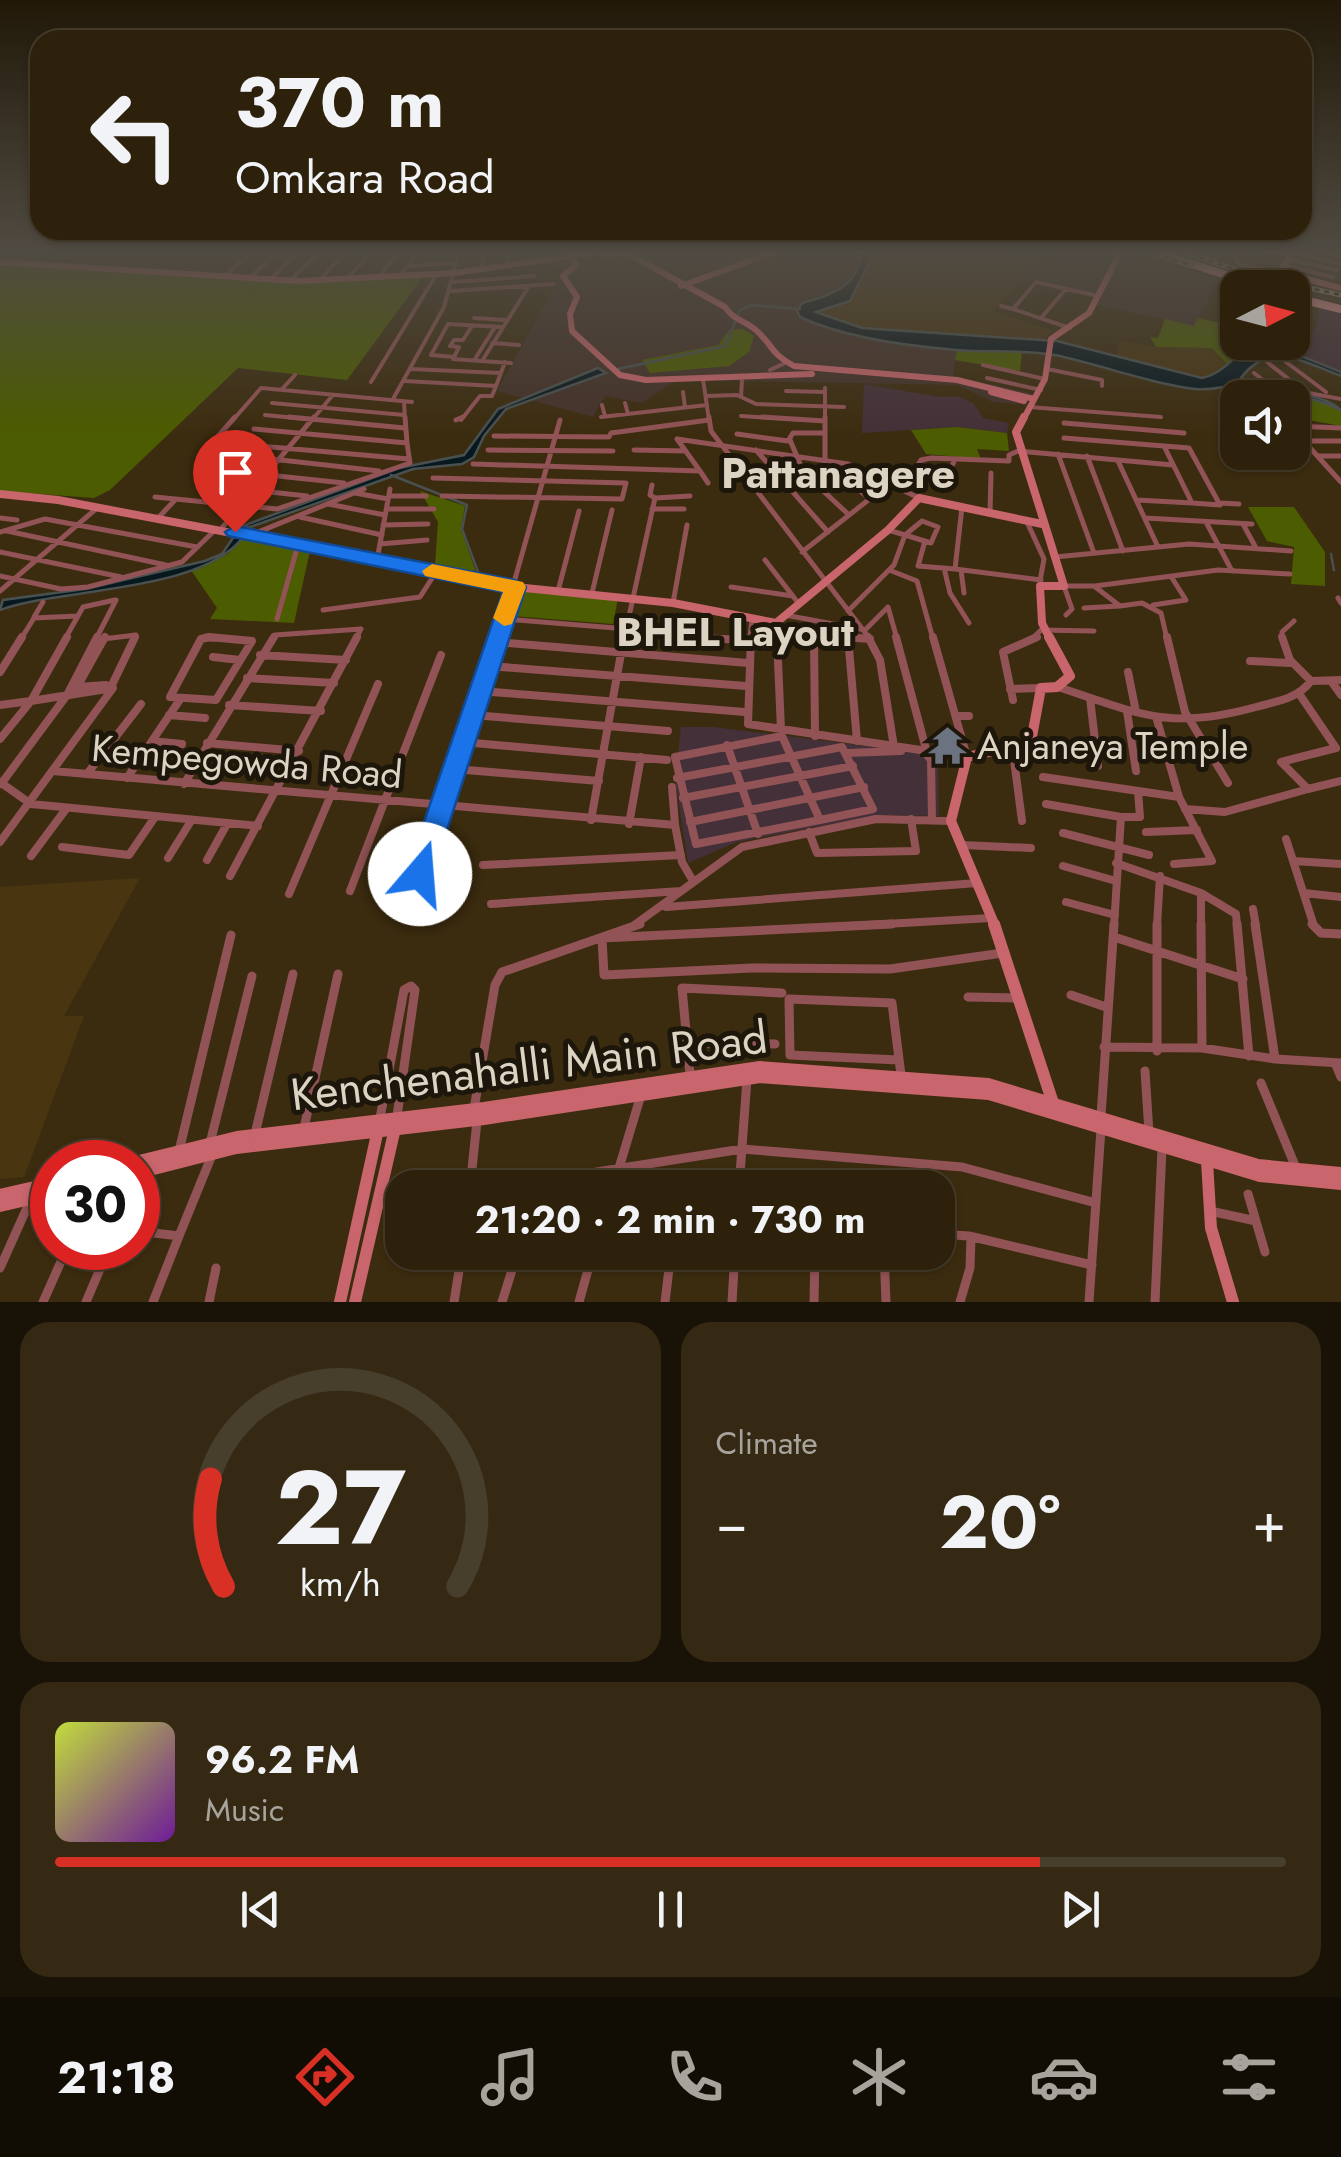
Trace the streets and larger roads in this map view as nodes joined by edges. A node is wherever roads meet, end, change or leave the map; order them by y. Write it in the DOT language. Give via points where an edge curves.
graph roads {
  1 [pos="413,312"];
  2 [pos="440,312"];
  3 [pos="512,312"];
  4 [pos="576,312"];
  5 [pos="729,312"];
  6 [pos="1022,312"];
  7 [pos="1046,312"];
  8 [pos="1090,312"];
  9 [pos="474,318"];
  10 [pos="1041,318"];
  11 [pos="506,320"];
  12 [pos="472,326"];
  13 [pos="498,327"];
  14 [pos="1072,328"];
  15 [pos="492,343"];
  16 [pos="519,345"];
  17 [pos="416,357"];
  18 [pos="454,358"];
  19 [pos="1285,360"];
  20 [pos="482,361"];
  21 [pos="1267,362"];
  22 [pos="785,363"];
  23 [pos="983,365"];
  24 [pos="411,369"];
  25 [pos="770,370"];
  26 [pos="826,371"];
  27 [pos="501,373"];
  28 [pos="1254,373"];
  29 [pos="295,375"];
  30 [pos="987,378"];
  31 [pos="703,379"];
  32 [pos="1263,380"];
  33 [pos="1289,380"];
  34 [pos="405,381"];
  35 [pos="742,381"];
  36 [pos="371,382"];
  37 [pos="496,386"];
  38 [pos="1102,386"];
  39 [pos="281,390"];
  40 [pos="786,391"];
  41 [pos="1038,391"];
  42 [pos="1310,391"];
  43 [pos="683,392"];
  44 [pos="1326,393"];
  45 [pos="333,395"];
  46 [pos="741,396"];
  47 [pos="1341,399"];
  48 [pos="392,400"];
  49 [pos="707,400"];
  50 [pos="404,401"];
  51 [pos="412,402"];
  52 [pos="272,403"];
  53 [pos="624,403"];
  54 [pos="602,405"];
  55 [pos="825,406"];
  56 [pos="684,407"];
  57 [pos="844,407"];
  58 [pos="322,408"];
  59 [pos="628,414"];
  60 [pos="265,415"];
  61 [pos="404,415"];
  62 [pos="741,416"];
  63 [pos="1131,417"];
  64 [pos="1161,417"];
  65 [pos="312,420"];
  66 [pos="456,420"];
  67 [pos="560,420"];
  68 [pos="709,420"];
  69 [pos="825,421"];
  70 [pos="1064,423"];
  71 [pos="1310,427"];
  72 [pos="405,428"];
  73 [pos="1341,428"];
  74 [pos="254,429"];
  75 [pos="1134,429"];
  76 [pos="825,433"];
  77 [pos="1184,433"];
  78 [pos="300,434"];
  79 [pos="737,434"];
  80 [pos="494,436"];
  81 [pos="556,438"];
  82 [pos="1064,438"];
  83 [pos="790,440"];
  84 [pos="1310,441"];
  85 [pos="1341,441"];
  86 [pos="407,443"];
  87 [pos="719,444"];
  88 [pos="1137,444"];
  89 [pos="290,446"];
  90 [pos="1165,447"];
  91 [pos="1310,447"];
  92 [pos="488,450"];
  93 [pos="552,450"];
  94 [pos="634,450"];
  95 [pos="687,450"];
  96 [pos="756,450"];
  97 [pos="1018,450"];
  98 [pos="613,451"];
  99 [pos="1058,454"];
  100 [pos="245,456"];
  101 [pos="793,456"];
  102 [pos="1086,456"];
  103 [pos="1318,456"];
  104 [pos="1341,456"];
  105 [pos="409,459"];
  106 [pos="955,459"];
  107 [pos="1117,460"];
  108 [pos="278,461"];
  109 [pos="825,462"];
  110 [pos="473,464"];
  111 [pos="549,464"];
  112 [pos="918,464"];
  113 [pos="1174,464"];
  114 [pos="221,470"];
  115 [pos="700,471"];
  116 [pos="950,471"];
  117 [pos="385,472"];
  118 [pos="990,473"];
  119 [pos="1337,473"];
  120 [pos="266,476"];
  121 [pos="911,476"];
  122 [pos="433,478"];
  123 [pos="544,481"];
  124 [pos="1341,482"];
  125 [pos="708,483"];
  126 [pos="890,483"];
  127 [pos="350,484"];
  128 [pos="204,485"];
  129 [pos="652,485"];
  130 [pos="364,489"];
  131 [pos="903,489"];
  132 [pos="252,491"];
  133 [pos="355,493"];
  134 [pos="0,494"];
  135 [pos="389,495"];
  136 [pos="314,496"];
  137 [pos="426,496"];
  138 [pos="442,496"];
  139 [pos="690,496"];
  140 [pos="155,497"];
  141 [pos="655,498"];
  142 [pos="919,498"];
  143 [pos="176,499"];
  144 [pos="540,499"];
  145 [pos="870,499"];
  146 [pos="1136,500"];
  147 [pos="1192,503"];
  148 [pos="327,504"];
  149 [pos="1220,504"];
  150 [pos="1239,504"];
  151 [pos="240,506"];
  152 [pos="98,507"];
  153 [pos="962,507"];
  154 [pos="652,508"];
  155 [pos="434,509"];
  156 [pos="612,510"];
  157 [pos="684,510"];
  158 [pos="579,511"];
  159 [pos="386,512"];
  160 [pos="990,513"];
  161 [pos="297,516"];
  162 [pos="849,516"];
  163 [pos="0,518"];
  164 [pos="158,518"];
  165 [pos="1145,518"];
  166 [pos="17,520"];
  167 [pos="1206,521"];
  168 [pos="1027,522"];
  169 [pos="1242,523"];
  170 [pos="428,524"];
  171 [pos="1042,524"];
  172 [pos="1252,524"];
  173 [pos="80,525"];
  174 [pos="688,525"];
  175 [pos="384,526"];
  176 [pos="218,529"];
  177 [pos="888,530"];
  178 [pos="3,531"];
  179 [pos="828,532"];
  180 [pos="249,535"];
  181 [pos="904,535"];
  182 [pos="381,540"];
  183 [pos="427,540"];
  184 [pos="59,542"];
  185 [pos="925,542"];
  186 [pos="299,544"];
  187 [pos="1219,546"];
  188 [pos="1158,547"];
  189 [pos="196,548"];
  190 [pos="1256,549"];
  191 [pos="1124,550"];
  192 [pos="1291,551"];
  193 [pos="0,552"];
  194 [pos="802,552"];
  195 [pos="1094,553"];
  196 [pos="1054,557"];
  197 [pos="38,560"];
  198 [pos="377,560"];
  199 [pos="765,560"];
  200 [pos="170,566"];
  201 [pos="944,568"];
  202 [pos="889,570"];
  203 [pos="958,570"];
  204 [pos="1232,571"];
  205 [pos="436,572"];
  206 [pos="1290,574"];
  207 [pos="0,576"];
  208 [pos="124,578"];
  209 [pos="1172,578"];
  210 [pos="14,580"];
  211 [pos="825,582"];
  212 [pos="1040,583"];
  213 [pos="1064,586"];
  214 [pos="1094,586"];
  215 [pos="515,587"];
  216 [pos="731,587"];
  217 [pos="0,591"];
  218 [pos="558,591"];
  219 [pos="964,593"];
  220 [pos="592,594"];
  221 [pos="631,598"];
  222 [pos="796,600"];
  223 [pos="42,602"];
  224 [pos="673,603"];
  225 [pos="1152,605"];
  226 [pos="1118,607"];
  227 [pos="1084,608"];
  228 [pos="324,610"];
  229 [pos="848,610"];
  230 [pos="1066,615"];
  231 [pos="78,616"];
  232 [pos="785,616"];
  233 [pos="34,618"];
  234 [pos="1118,618"];
  235 [pos="276,619"];
  236 [pos="504,619"];
  237 [pos="752,619"];
  238 [pos="1294,621"];
  239 [pos="969,623"];
  240 [pos="776,626"];
  241 [pos="1046,629"];
  242 [pos="865,630"];
  243 [pos="1094,631"];
  244 [pos="628,632"];
  245 [pos="814,634"];
  246 [pos="848,637"];
  247 [pos="870,639"];
  248 [pos="750,640"];
  249 [pos="496,642"];
  250 [pos="260,655"];
  251 [pos="442,655"];
  252 [pos="624,655"];
  253 [pos="213,657"];
  254 [pos="240,660"];
  255 [pos="346,660"];
  256 [pos="1250,661"];
  257 [pos="748,663"];
  258 [pos="1290,664"];
  259 [pos="488,666"];
  260 [pos="0,672"];
  261 [pos="1128,672"];
  262 [pos="620,676"];
  263 [pos="247,678"];
  264 [pos="1330,680"];
  265 [pos="1341,680"];
  266 [pos="1311,682"];
  267 [pos="334,683"];
  268 [pos="378,684"];
  269 [pos="111,686"];
  270 [pos="746,686"];
  271 [pos="1057,687"];
  272 [pos="1010,688"];
  273 [pos="1041,688"];
  274 [pos="480,691"];
  275 [pos="67,695"];
  276 [pos="1300,695"];
  277 [pos="1341,696"];
  278 [pos="181,698"];
  279 [pos="1090,698"];
  280 [pos="614,700"];
  281 [pos="1013,700"];
  282 [pos="31,701"];
  283 [pos="140,704"];
  284 [pos="0,705"];
  285 [pos="229,705"];
  286 [pos="1127,709"];
  287 [pos="321,711"];
  288 [pos="745,712"];
  289 [pos="472,714"];
  290 [pos="1136,714"];
  291 [pos="169,715"];
  292 [pos="956,716"];
  293 [pos="970,716"];
  294 [pos="206,718"];
  295 [pos="1191,718"];
  296 [pos="1158,720"];
  297 [pos="610,725"];
  298 [pos="780,730"];
  299 [pos="668,731"];
  300 [pos="815,736"];
  301 [pos="0,739"];
  302 [pos="857,740"];
  303 [pos="152,741"];
  304 [pos="463,742"];
  305 [pos="182,744"];
  306 [pos="207,744"];
  307 [pos="727,745"];
  308 [pos="894,747"];
  309 [pos="1338,748"];
  310 [pos="926,749"];
  311 [pos="299,751"];
  312 [pos="1013,752"];
  313 [pos="604,753"];
  314 [pos="846,753"];
  315 [pos="640,757"];
  316 [pos="967,757"];
  317 [pos="794,758"];
  318 [pos="667,760"];
  319 [pos="734,766"];
  320 [pos="853,766"];
  321 [pos="1098,766"];
  322 [pos="454,769"];
  323 [pos="53,771"];
  324 [pos="1136,771"];
  325 [pos="87,774"];
  326 [pos="802,775"];
  327 [pos="1043,777"];
  328 [pos="678,778"];
  329 [pos="126,779"];
  330 [pos="599,781"];
  331 [pos="1341,781"];
  332 [pos="1,783"];
  333 [pos="1228,783"];
  334 [pos="184,784"];
  335 [pos="742,786"];
  336 [pos="672,787"];
  337 [pos="864,787"];
  338 [pos="1308,790"];
  339 [pos="1138,791"];
  340 [pos="278,792"];
  341 [pos="332,797"];
  342 [pos="811,797"];
  343 [pos="1179,797"];
  344 [pos="683,798"];
  345 [pos="383,801"];
  346 [pos="31,804"];
  347 [pos="1046,804"];
  348 [pos="441,806"];
  349 [pos="66,808"];
  350 [pos="750,809"];
  351 [pos="1185,810"];
  352 [pos="875,814"];
  353 [pos="155,817"];
  354 [pos="1120,817"];
  355 [pos="911,819"];
  356 [pos="591,820"];
  357 [pos="820,820"];
  358 [pos="932,820"];
  359 [pos="192,821"];
  360 [pos="1022,821"];
  361 [pos="690,822"];
  362 [pos="951,822"];
  363 [pos="227,824"];
  364 [pos="629,824"];
  365 [pos="675,825"];
  366 [pos="258,826"];
  367 [pos="1198,830"];
  368 [pos="758,831"];
  369 [pos="809,832"];
  370 [pos="1146,832"];
  371 [pos="1062,833"];
  372 [pos="1286,838"];
  373 [pos="0,842"];
  374 [pos="762,842"];
  375 [pos="1119,844"];
  376 [pos="961,845"];
  377 [pos="62,847"];
  378 [pos="1032,848"];
  379 [pos="681,855"];
  380 [pos="1149,855"];
  381 [pos="31,856"];
  382 [pos="168,858"];
  383 [pos="206,860"];
  384 [pos="1294,862"];
  385 [pos="1116,863"];
  386 [pos="1174,864"];
  387 [pos="1341,864"];
  388 [pos="482,865"];
  389 [pos="1062,866"];
  390 [pos="230,876"];
  391 [pos="1160,876"];
  392 [pos="1116,880"];
  393 [pos="693,882"];
  394 [pos="978,883"];
  395 [pos="682,891"];
  396 [pos="350,892"];
  397 [pos="1201,893"];
  398 [pos="1304,893"];
  399 [pos="289,894"];
  400 [pos="1341,897"];
  401 [pos="1066,902"];
  402 [pos="490,904"];
  403 [pos="409,907"];
  404 [pos="663,907"];
  405 [pos="1253,909"];
  406 [pos="1115,915"];
  407 [pos="992,918"];
  408 [pos="1341,934"];
  409 [pos="231,935"];
  410 [pos="1114,937"];
  411 [pos="602,938"];
  412 [pos="1155,950"];
  413 [pos="1004,953"];
  414 [pos="1203,966"];
  415 [pos="293,974"];
  416 [pos="338,974"];
  417 [pos="252,976"];
  418 [pos="1243,979"];
  419 [pos="782,993"];
  420 [pos="1072,995"];
  421 [pos="968,997"];
  422 [pos="1019,998"];
  423 [pos="1106,1007"];
  424 [pos="684,1043"];
  425 [pos="775,1044"];
  426 [pos="1104,1047"];
  427 [pos="1202,1048"];
  428 [pos="1157,1051"];
  429 [pos="1249,1056"];
  430 [pos="1275,1059"];
  431 [pos="1339,1064"];
  432 [pos="900,1068"];
  433 [pos="746,1072"];
  434 [pos="1145,1072"];
  435 [pos="690,1075"];
  436 [pos="1341,1077"];
  437 [pos="1262,1083"];
  438 [pos="641,1094"];
  439 [pos="1054,1106"];
  440 [pos="475,1114"];
  441 [pos="396,1121"];
  442 [pos="379,1123"];
  443 [pos="1101,1123"];
  444 [pos="304,1128"];
  445 [pos="255,1135"];
  446 [pos="1149,1135"];
  447 [pos="211,1149"];
  448 [pos="742,1149"];
  449 [pos="1162,1149"];
  450 [pos="178,1152"];
  451 [pos="160,1156"];
  452 [pos="1207,1161"];
  453 [pos="160,1166"];
  454 [pos="619,1168"];
  455 [pos="471,1170"];
  456 [pos="607,1170"];
  457 [pos="740,1170"];
  458 [pos="1297,1170"];
  459 [pos="1341,1172"];
  460 [pos="1341,1184"];
  461 [pos="30,1188"];
  462 [pos="1248,1194"];
  463 [pos="0,1195"];
  464 [pos="30,1200"];
  465 [pos="30,1202"];
  466 [pos="1096,1202"];
  467 [pos="0,1206"];
  468 [pos="1210,1210"];
  469 [pos="1257,1222"];
  470 [pos="160,1234"];
  471 [pos="955,1235"];
  472 [pos="179,1236"];
  473 [pos="971,1236"];
  474 [pos="1265,1252"];
  475 [pos="1092,1264"];
  476 [pos="0,1268"];
  477 [pos="216,1268"];
  478 [pos="57,1270"];
  479 [pos="100,1270"];
  480 [pos="459,1270"];
  481 [pos="512,1270"];
  482 [pos="587,1270"];
  483 [pos="669,1270"];
  484 [pos="734,1270"];
  485 [pos="815,1270"];
  486 [pos="885,1270"];
  487 [pos="42,1302"];
  488 [pos="86,1302"];
  489 [pos="153,1302"];
  490 [pos="209,1302"];
  491 [pos="340,1302"];
  492 [pos="355,1302"];
  493 [pos="454,1302"];
  494 [pos="502,1302"];
  495 [pos="579,1302"];
  496 [pos="665,1302"];
  497 [pos="732,1302"];
  498 [pos="814,1302"];
  499 [pos="886,1302"];
  500 [pos="960,1302"];
  501 [pos="1089,1302"];
  502 [pos="1155,1302"];
  503 [pos="1233,1302"];
  1 -- 36 [label="street"];
  2 -- 17 [label="street"];
  3 -- 11 [label="street"];
  4 -- 26 [label="street" via="578,333 622,374 651,380"];
  5 -- 22 [label="street" via="758,331 764,346"];
  6 -- 10 [label="street"];
  7 -- 10 [label="street"];
  8 -- 14 [label="street"];
  9 -- 11 [label="street"];
  10 -- 14 [label="street"];
  11 -- 13 [label="street"];
  12 -- 13 [label="street"];
  12 -- 18 [label="street" via="450,346 460,347"];
  12 -- 18 [label="street" via="448,324 431,355"];
  13 -- 15 [label="street"];
  13 -- 18 [label="street" via="478,358"];
  14 -- 41 [label="street" via="1051,339"];
  15 -- 16 [label="street"];
  15 -- 20 [label="street"];
  17 -- 18 [label="street"];
  17 -- 24 [label="street"];
  18 -- 20 [label="street"];
  19 -- 44 [label="street"];
  20 -- 27 [label="street" via="508,362"];
  21 -- 33 [label="street"];
  22 -- 25 [label="street"];
  22 -- 26 [label="street"];
  23 -- 41 [label="street"];
  24 -- 27 [label="street"];
  24 -- 34 [label="street"];
  26 -- 41 [label="street" via="972,384 1008,400"];
  27 -- 37 [label="street"];
  28 -- 32 [label="street"];
  29 -- 39 [label="street"];
  30 -- 41 [label="street"];
  31 -- 49 [label="street"];
  34 -- 37 [label="street"];
  34 -- 48 [label="street"];
  35 -- 46 [label="street"];
  37 -- 66 [label="street" via="492,396 480,396"];
  38 -- 41 [label="street" via="1102,380"];
  39 -- 45 [label="street"];
  39 -- 89 [label="street" via="259,389 213,443"];
  40 -- 55 [label="street" via="824,390"];
  41 -- 63 [label="street"];
  41 -- 97 [label="street" via="1016,432"];
  42 -- 44 [label="street"];
  43 -- 56 [label="street"];
  44 -- 47 [label="street"];
  45 -- 48 [label="street"];
  45 -- 58 [label="street"];
  46 -- 49 [label="street"];
  46 -- 55 [label="street" via="756,404"];
  48 -- 50 [label="street"];
  49 -- 56 [label="street"];
  49 -- 68 [label="street"];
  50 -- 51 [label="street"];
  50 -- 61 [label="street"];
  52 -- 58 [label="street"];
  53 -- 59 [label="street"];
  54 -- 59 [label="street" via="603,417"];
  55 -- 57 [label="street"];
  55 -- 69 [label="street"];
  56 -- 59 [label="street"];
  58 -- 61 [label="street"];
  58 -- 65 [label="street"];
  60 -- 65 [label="street"];
  61 -- 72 [label="street"];
  62 -- 69 [label="street"];
  63 -- 64 [label="street"];
  63 -- 75 [label="street"];
  65 -- 72 [label="street"];
  65 -- 78 [label="street"];
  67 -- 81 [label="street"];
  68 -- 81 [label="street" via="609,437"];
  68 -- 87 [label="street"];
  69 -- 76 [label="street"];
  70 -- 75 [label="street"];
  71 -- 73 [label="street"];
  72 -- 86 [label="street"];
  74 -- 78 [label="street"];
  75 -- 77 [label="street"];
  75 -- 88 [label="street"];
  76 -- 83 [label="street" via="793,433"];
  76 -- 109 [label="street"];
  78 -- 86 [label="street"];
  78 -- 89 [label="street"];
  79 -- 83 [label="street"];
  80 -- 81 [label="street"];
  81 -- 93 [label="street"];
  82 -- 88 [label="street"];
  83 -- 101 [label="street"];
  84 -- 85 [label="street"];
  86 -- 105 [label="street"];
  87 -- 95 [label="street" via="677,439"];
  87 -- 96 [label="street"];
  87 -- 194 [label="street"];
  88 -- 90 [label="street"];
  89 -- 105 [label="street"];
  89 -- 108 [label="street"];
  90 -- 113 [label="street"];
  90 -- 149 [label="street" via="1189,448"];
  91 -- 103 [label="street"];
  92 -- 93 [label="street"];
  93 -- 98 [label="street"];
  93 -- 111 [label="street"];
  94 -- 95 [label="street"];
  95 -- 115 [label="street"];
  96 -- 101 [label="street"];
  96 -- 179 [label="street"];
  97 -- 99 [label="street"];
  97 -- 106 [label="street" via="1009,461"];
  97 -- 171 [label="street"];
  99 -- 102 [label="street"];
  99 -- 195 [label="street"];
  100 -- 108 [label="street"];
  101 -- 109 [label="street"];
  101 -- 162 [label="street" via="816,489"];
  102 -- 107 [label="street"];
  102 -- 191 [label="street"];
  103 -- 104 [label="street"];
  103 -- 119 [label="street"];
  105 -- 117 [label="street"];
  106 -- 112 [label="street" via="932,457"];
  106 -- 116 [label="street"];
  107 -- 113 [label="street"];
  107 -- 146 [label="street"];
  108 -- 117 [label="street"];
  108 -- 120 [label="street"];
  109 -- 126 [label="street" via="848,464"];
  109 -- 145 [label="street"];
  110 -- 111 [label="street"];
  111 -- 115 [label="street"];
  111 -- 123 [label="street"];
  112 -- 116 [label="street"];
  112 -- 121 [label="street"];
  113 -- 147 [label="street"];
  114 -- 120 [label="street"];
  115 -- 125 [label="street"];
  116 -- 121 [label="street" via="942,488"];
  117 -- 127 [label="street"];
  118 -- 160 [label="street"];
  119 -- 124 [label="street"];
  120 -- 127 [label="street"];
  120 -- 132 [label="street"];
  121 -- 131 [label="street"];
  122 -- 123 [label="street"];
  123 -- 144 [label="street"];
  123 -- 144 [label="street" via="623,481 625,497"];
  126 -- 131 [label="street"];
  126 -- 145 [label="street"];
  127 -- 136 [label="street"];
  128 -- 132 [label="street"];
  129 -- 141 [label="street"];
  130 -- 133 [label="street"];
  131 -- 142 [label="street"];
  132 -- 136 [label="street"];
  132 -- 151 [label="street"];
  133 -- 135 [label="street"];
  133 -- 148 [label="street"];
  134 -- 152 [label="street"];
  135 -- 137 [label="street"];
  135 -- 159 [label="street"];
  136 -- 151 [label="street" via="277,509"];
  138 -- 144 [label="street"];
  139 -- 141 [label="street"];
  140 -- 143 [label="street"];
  141 -- 154 [label="street"];
  142 -- 153 [label="street"];
  142 -- 177 [label="street"];
  143 -- 151 [label="street"];
  143 -- 164 [label="street"];
  144 -- 215 [label="street"];
  145 -- 162 [label="street"];
  146 -- 147 [label="street"];
  146 -- 165 [label="street"];
  147 -- 149 [label="street"];
  148 -- 159 [label="street"];
  148 -- 161 [label="street"];
  149 -- 150 [label="street"];
  151 -- 176 [label="street"];
  152 -- 164 [label="street"];
  152 -- 173 [label="street"];
  153 -- 160 [label="street"];
  153 -- 203 [label="street"];
  154 -- 157 [label="street"];
  154 -- 221 [label="street"];
  155 -- 159 [label="street"];
  156 -- 220 [label="street"];
  158 -- 218 [label="street"];
  159 -- 175 [label="street"];
  160 -- 168 [label="street"];
  161 -- 180 [label="street"];
  161 -- 182 [label="street"];
  162 -- 179 [label="street"];
  163 -- 166 [label="street"];
  164 -- 176 [label="street"];
  165 -- 167 [label="street"];
  165 -- 188 [label="street"];
  167 -- 169 [label="street"];
  167 -- 187 [label="street"];
  168 -- 171 [label="street"];
  168 -- 212 [label="street" via="1044,560"];
  169 -- 172 [label="street"];
  169 -- 190 [label="street"];
  170 -- 175 [label="street"];
  171 -- 196 [label="street"];
  173 -- 178 [label="street" via="45,519"];
  173 -- 184 [label="street"];
  173 -- 189 [label="street"];
  174 -- 224 [label="street"];
  175 -- 182 [label="street"];
  176 -- 180 [label="street"];
  176 -- 189 [label="street"];
  177 -- 181 [label="street"];
  177 -- 211 [label="street"];
  178 -- 184 [label="street"];
  179 -- 194 [label="street"];
  180 -- 186 [label="street"];
  181 -- 185 [label="street"];
  181 -- 185 [label="street" via="921,522 938,526 935,541"];
  181 -- 202 [label="street"];
  182 -- 183 [label="street"];
  182 -- 198 [label="street"];
  184 -- 197 [label="street"];
  184 -- 200 [label="street"];
  185 -- 201 [label="street" via="918,566"];
  186 -- 198 [label="street"];
  186 -- 235 [label="street"];
  187 -- 188 [label="street"];
  187 -- 190 [label="street"];
  187 -- 204 [label="street"];
  188 -- 191 [label="street"];
  189 -- 200 [label="street"];
  190 -- 192 [label="street"];
  191 -- 195 [label="street"];
  193 -- 197 [label="street"];
  194 -- 211 [label="street"];
  195 -- 196 [label="street"];
  196 -- 213 [label="street"];
  197 -- 208 [label="street"];
  197 -- 210 [label="street"];
  198 -- 205 [label="street"];
  199 -- 222 [label="street"];
  200 -- 208 [label="street"];
  201 -- 203 [label="street"];
  201 -- 239 [label="street"];
  202 -- 229 [label="street"];
  202 -- 292 [label="street" via="917,581"];
  203 -- 212 [label="street"];
  203 -- 219 [label="street"];
  204 -- 206 [label="street"];
  204 -- 209 [label="street"];
  205 -- 215 [label="street"];
  205 -- 228 [label="street" via="420,597"];
  207 -- 210 [label="street"];
  208 -- 210 [label="street" via="61,589"];
  209 -- 214 [label="street"];
  209 -- 225 [label="street" via="1186,600"];
  210 -- 217 [label="street"];
  211 -- 222 [label="street"];
  211 -- 229 [label="street"];
  212 -- 213 [label="street"];
  212 -- 241 [label="street"];
  213 -- 214 [label="street"];
  213 -- 230 [label="street" via="1072,609"];
  214 -- 226 [label="street"];
  215 -- 218 [label="street"];
  215 -- 236 [label="street"];
  216 -- 222 [label="street"];
  218 -- 220 [label="street"];
  220 -- 221 [label="street"];
  221 -- 224 [label="street"];
  221 -- 244 [label="street"];
  222 -- 232 [label="street"];
  223 -- 233 [label="street"];
  224 -- 237 [label="street"];
  225 -- 226 [label="street"];
  225 -- 295 [label="street" via="1161,613"];
  226 -- 227 [label="street"];
  226 -- 234 [label="street"];
  229 -- 242 [label="street"];
  231 -- 233 [label="street"];
  231 -- 275 [label="street" via="83,607 116,600"];
  231 -- 282 [label="street"];
  232 -- 240 [label="street"];
  232 -- 242 [label="street"];
  233 -- 260 [label="street"];
  236 -- 244 [label="street"];
  236 -- 249 [label="street"];
  237 -- 240 [label="street"];
  237 -- 248 [label="street"];
  238 -- 258 [label="street" via="1282,632"];
  240 -- 245 [label="street"];
  240 -- 298 [label="street"];
  241 -- 243 [label="street"];
  241 -- 271 [label="street" via="1070,676"];
  241 -- 272 [label="street" via="1002,654"];
  242 -- 247 [label="street"];
  242 -- 310 [label="street" via="888,607"];
  244 -- 248 [label="street"];
  244 -- 252 [label="street"];
  245 -- 246 [label="street"];
  245 -- 300 [label="street"];
  246 -- 247 [label="street"];
  246 -- 302 [label="street"];
  247 -- 308 [label="street" via="880,660"];
  248 -- 257 [label="street"];
  249 -- 252 [label="street"];
  249 -- 259 [label="street"];
  250 -- 255 [label="street"];
  250 -- 255 [label="street" via="275,636 361,629"];
  250 -- 263 [label="street"];
  251 -- 345 [label="street"];
  252 -- 257 [label="street"];
  252 -- 262 [label="street"];
  253 -- 254 [label="street"];
  254 -- 278 [label="street" via="216,700"];
  254 -- 278 [label="street" via="251,640 203,637 168,695"];
  255 -- 267 [label="street"];
  256 -- 258 [label="street"];
  257 -- 270 [label="street"];
  258 -- 266 [label="street"];
  259 -- 262 [label="street"];
  259 -- 274 [label="street"];
  261 -- 290 [label="street"];
  262 -- 270 [label="street"];
  262 -- 280 [label="street"];
  263 -- 267 [label="street"];
  263 -- 285 [label="street"];
  264 -- 265 [label="street"];
  264 -- 266 [label="street"];
  264 -- 277 [label="street"];
  266 -- 276 [label="street"];
  267 -- 287 [label="street"];
  268 -- 341 [label="street"];
  269 -- 269 [label="street" via="132,644 136,635 105,636 76,687"];
  269 -- 275 [label="street"];
  269 -- 323 [label="street"];
  270 -- 288 [label="street"];
  271 -- 273 [label="street"];
  271 -- 279 [label="street"];
  272 -- 273 [label="street"];
  272 -- 281 [label="street"];
  273 -- 312 [label="street" via="1040,726 1031,743"];
  274 -- 280 [label="street"];
  274 -- 289 [label="street"];
  275 -- 282 [label="street"];
  275 -- 332 [label="street"];
  276 -- 295 [label="street"];
  276 -- 309 [label="street"];
  278 -- 291 [label="street"];
  279 -- 286 [label="street"];
  279 -- 321 [label="street"];
  280 -- 288 [label="street"];
  280 -- 297 [label="street"];
  282 -- 284 [label="street"];
  282 -- 301 [label="street"];
  283 -- 325 [label="street"];
  285 -- 287 [label="street"];
  285 -- 306 [label="street"];
  286 -- 290 [label="street"];
  286 -- 324 [label="street"];
  287 -- 311 [label="street"];
  288 -- 298 [label="street" via="748,724"];
  289 -- 297 [label="street"];
  289 -- 304 [label="street"];
  290 -- 296 [label="street"];
  291 -- 294 [label="street"];
  291 -- 303 [label="street"];
  292 -- 293 [label="street"];
  292 -- 316 [label="street"];
  295 -- 296 [label="street"];
  295 -- 333 [label="street"];
  296 -- 343 [label="street"];
  297 -- 299 [label="street"];
  297 -- 313 [label="street"];
  298 -- 300 [label="street"];
  300 -- 302 [label="street"];
  302 -- 308 [label="street"];
  303 -- 305 [label="street"];
  303 -- 329 [label="street"];
  304 -- 313 [label="street"];
  304 -- 322 [label="street"];
  306 -- 311 [label="street"];
  306 -- 334 [label="street"];
  307 -- 317 [label="street" via="782,736"];
  307 -- 319 [label="street"];
  307 -- 328 [label="street" via="675,758"];
  308 -- 310 [label="street"];
  309 -- 338 [label="street" via="1281,762"];
  310 -- 316 [label="street"];
  311 -- 340 [label="street"];
  312 -- 316 [label="street"];
  312 -- 360 [label="street"];
  313 -- 315 [label="street"];
  313 -- 330 [label="street"];
  314 -- 317 [label="street" via="842,747"];
  314 -- 320 [label="street"];
  314 -- 358 [label="street" via="928,752"];
  315 -- 318 [label="street"];
  315 -- 364 [label="street"];
  316 -- 362 [label="street"];
  317 -- 319 [label="street"];
  317 -- 326 [label="street"];
  319 -- 328 [label="street"];
  319 -- 335 [label="street"];
  320 -- 326 [label="street"];
  320 -- 337 [label="street"];
  322 -- 330 [label="street"];
  322 -- 348 [label="street"];
  323 -- 325 [label="street, Kempegowda Road"];
  323 -- 346 [label="street"];
  325 -- 329 [label="street, Kempegowda Road"];
  326 -- 335 [label="street"];
  326 -- 342 [label="street"];
  327 -- 339 [label="street"];
  328 -- 344 [label="street"];
  329 -- 334 [label="street, Kempegowda Road"];
  330 -- 356 [label="street"];
  331 -- 338 [label="street"];
  332 -- 346 [label="street"];
  334 -- 340 [label="street, Kempegowda Road"];
  335 -- 344 [label="street"];
  335 -- 350 [label="street"];
  336 -- 365 [label="street"];
  337 -- 342 [label="street"];
  337 -- 352 [label="street"];
  338 -- 351 [label="street" via="1225,812"];
  339 -- 343 [label="street"];
  339 -- 354 [label="street" via="1140,817"];
  340 -- 341 [label="street, Kempegowda Road"];
  340 -- 366 [label="street"];
  341 -- 345 [label="street, Kempegowda Road"];
  341 -- 399 [label="street"];
  342 -- 350 [label="street"];
  342 -- 357 [label="street"];
  343 -- 351 [label="street"];
  344 -- 361 [label="street"];
  345 -- 348 [label="street, Kempegowda Road"];
  345 -- 396 [label="street"];
  346 -- 349 [label="street"];
  346 -- 373 [label="street"];
  347 -- 354 [label="street"];
  348 -- 356 [label="street, Kempegowda Road"];
  348 -- 403 [label="street"];
  349 -- 353 [label="street"];
  349 -- 381 [label="street"];
  350 -- 361 [label="street"];
  350 -- 368 [label="street"];
  351 -- 367 [label="street"];
  352 -- 355 [label="street"];
  352 -- 357 [label="street"];
  352 -- 369 [label="street"];
  353 -- 359 [label="street"];
  353 -- 377 [label="street" via="129,855"];
  354 -- 375 [label="street"];
  355 -- 358 [label="street"];
  355 -- 369 [label="street" via="916,851 817,853"];
  356 -- 364 [label="street, Kempegowda Road"];
  357 -- 368 [label="street"];
  358 -- 362 [label="street"];
  359 -- 363 [label="street"];
  359 -- 382 [label="street"];
  361 -- 368 [label="street" via="696,844"];
  362 -- 376 [label="street"];
  363 -- 366 [label="street"];
  363 -- 383 [label="street"];
  364 -- 365 [label="street, Kempegowda Road"];
  365 -- 379 [label="street"];
  366 -- 390 [label="street"];
  367 -- 370 [label="street"];
  367 -- 386 [label="street" via="1210,864"];
  368 -- 374 [label="street"];
  369 -- 374 [label="street"];
  371 -- 375 [label="street"];
  372 -- 384 [label="street"];
  374 -- 393 [label="street" via="742,847"];
  375 -- 380 [label="street"];
  375 -- 385 [label="street"];
  376 -- 378 [label="street"];
  376 -- 394 [label="street"];
  379 -- 388 [label="street"];
  379 -- 393 [label="street"];
  384 -- 387 [label="street"];
  384 -- 398 [label="street"];
  385 -- 391 [label="street"];
  385 -- 392 [label="street"];
  389 -- 392 [label="street"];
  391 -- 397 [label="street"];
  391 -- 412 [label="street"];
  392 -- 406 [label="street"];
  393 -- 395 [label="street"];
  394 -- 404 [label="street"];
  394 -- 407 [label="street"];
  395 -- 402 [label="street"];
  395 -- 404 [label="street"];
  397 -- 414 [label="street"];
  397 -- 418 [label="street" via="1236,914"];
  398 -- 400 [label="street"];
  398 -- 408 [label="street" via="1316,930"];
  401 -- 406 [label="street"];
  404 -- 411 [label="street"];
  405 -- 430 [label="street"];
  406 -- 410 [label="street"];
  407 -- 411 [label="street"];
  407 -- 413 [label="street"];
  409 -- 450 [label="street"];
  410 -- 412 [label="street"];
  410 -- 423 [label="street"];
  411 -- 413 [label="street" via="604,975 890,968"];
  411 -- 440 [label="street" via="502,972"];
  412 -- 414 [label="street"];
  412 -- 428 [label="street"];
  413 -- 422 [label="street"];
  414 -- 418 [label="street"];
  414 -- 427 [label="street"];
  415 -- 445 [label="street"];
  416 -- 444 [label="street"];
  417 -- 447 [label="street"];
  418 -- 429 [label="street"];
  419 -- 424 [label="street" via="682,988"];
  420 -- 423 [label="street"];
  421 -- 422 [label="street"];
  422 -- 439 [label="street"];
  423 -- 426 [label="street"];
  424 -- 425 [label="street"];
  424 -- 435 [label="street"];
  426 -- 428 [label="street"];
  426 -- 443 [label="street"];
  427 -- 428 [label="street"];
  427 -- 429 [label="street"];
  429 -- 430 [label="street"];
  430 -- 431 [label="street"];
  431 -- 436 [label="street"];
  432 -- 432 [label="street" via="892,1003 789,999 790,1055"];
  432 -- 433 [label="street, Kenchenahalli Main Road"];
  432 -- 439 [label="street, Kenchenahalli Main Road" via="988,1084"];
  433 -- 435 [label="street, Kenchenahalli Main Road"];
  433 -- 438 [label="street, Kenchenahalli Main Road"];
  433 -- 439 [label="street, Kenchenahalli Main Road"];
  433 -- 448 [label="street"];
  434 -- 446 [label="street"];
  435 -- 440 [label="street, Kenchenahalli Main Road"];
  437 -- 458 [label="street"];
  438 -- 440 [label="street, Kenchenahalli Main Road"];
  438 -- 454 [label="street"];
  439 -- 443 [label="street, Kenchenahalli Main Road"];
  440 -- 441 [label="street, Kenchenahalli Main Road"];
  440 -- 455 [label="street"];
  441 -- 442 [label="street, Kenchenahalli Main Road"];
  441 -- 442 [label="street" via="415,990 410,986"];
  441 -- 492 [label="street"];
  442 -- 444 [label="street, Kenchenahalli Main Road"];
  442 -- 447 [label="street, Kenchenahalli Main Road"];
  442 -- 491 [label="street"];
  443 -- 446 [label="street, Kenchenahalli Main Road"];
  443 -- 449 [label="street, Kenchenahalli Main Road"];
  443 -- 466 [label="street"];
  444 -- 445 [label="street, Kenchenahalli Main Road"];
  445 -- 447 [label="street, Kenchenahalli Main Road"];
  446 -- 458 [label="street, Kenchenahalli Main Road"];
  447 -- 450 [label="street, Kenchenahalli Main Road"];
  447 -- 453 [label="street, Kenchenahalli Main Road"];
  447 -- 472 [label="street"];
  448 -- 454 [label="street"];
  448 -- 457 [label="street"];
  448 -- 466 [label="street" via="962,1167"];
  449 -- 452 [label="street, Kenchenahalli Main Road"];
  449 -- 502 [label="street"];
  450 -- 451 [label="street, Kenchenahalli Main Road"];
  452 -- 460 [label="street, Kenchenahalli Main Road" via="1260,1176"];
  452 -- 468 [label="street"];
  454 -- 456 [label="street"];
  458 -- 459 [label="street, Kenchenahalli Main Road"];
  461 -- 463 [label="street"];
  462 -- 469 [label="street"];
  464 -- 467 [label="street"];
  465 -- 476 [label="street"];
  466 -- 475 [label="street"];
  468 -- 469 [label="street"];
  468 -- 503 [label="street"];
  469 -- 474 [label="street"];
  470 -- 472 [label="street"];
  471 -- 473 [label="street"];
  472 -- 489 [label="street"];
  473 -- 475 [label="street"];
  473 -- 500 [label="street"];
  475 -- 501 [label="street"];
  477 -- 490 [label="street"];
  478 -- 487 [label="street"];
  479 -- 488 [label="street"];
  480 -- 493 [label="street"];
  481 -- 494 [label="street"];
  482 -- 495 [label="street"];
  483 -- 496 [label="street"];
  484 -- 497 [label="street"];
  485 -- 498 [label="street"];
  486 -- 499 [label="street"];
}
